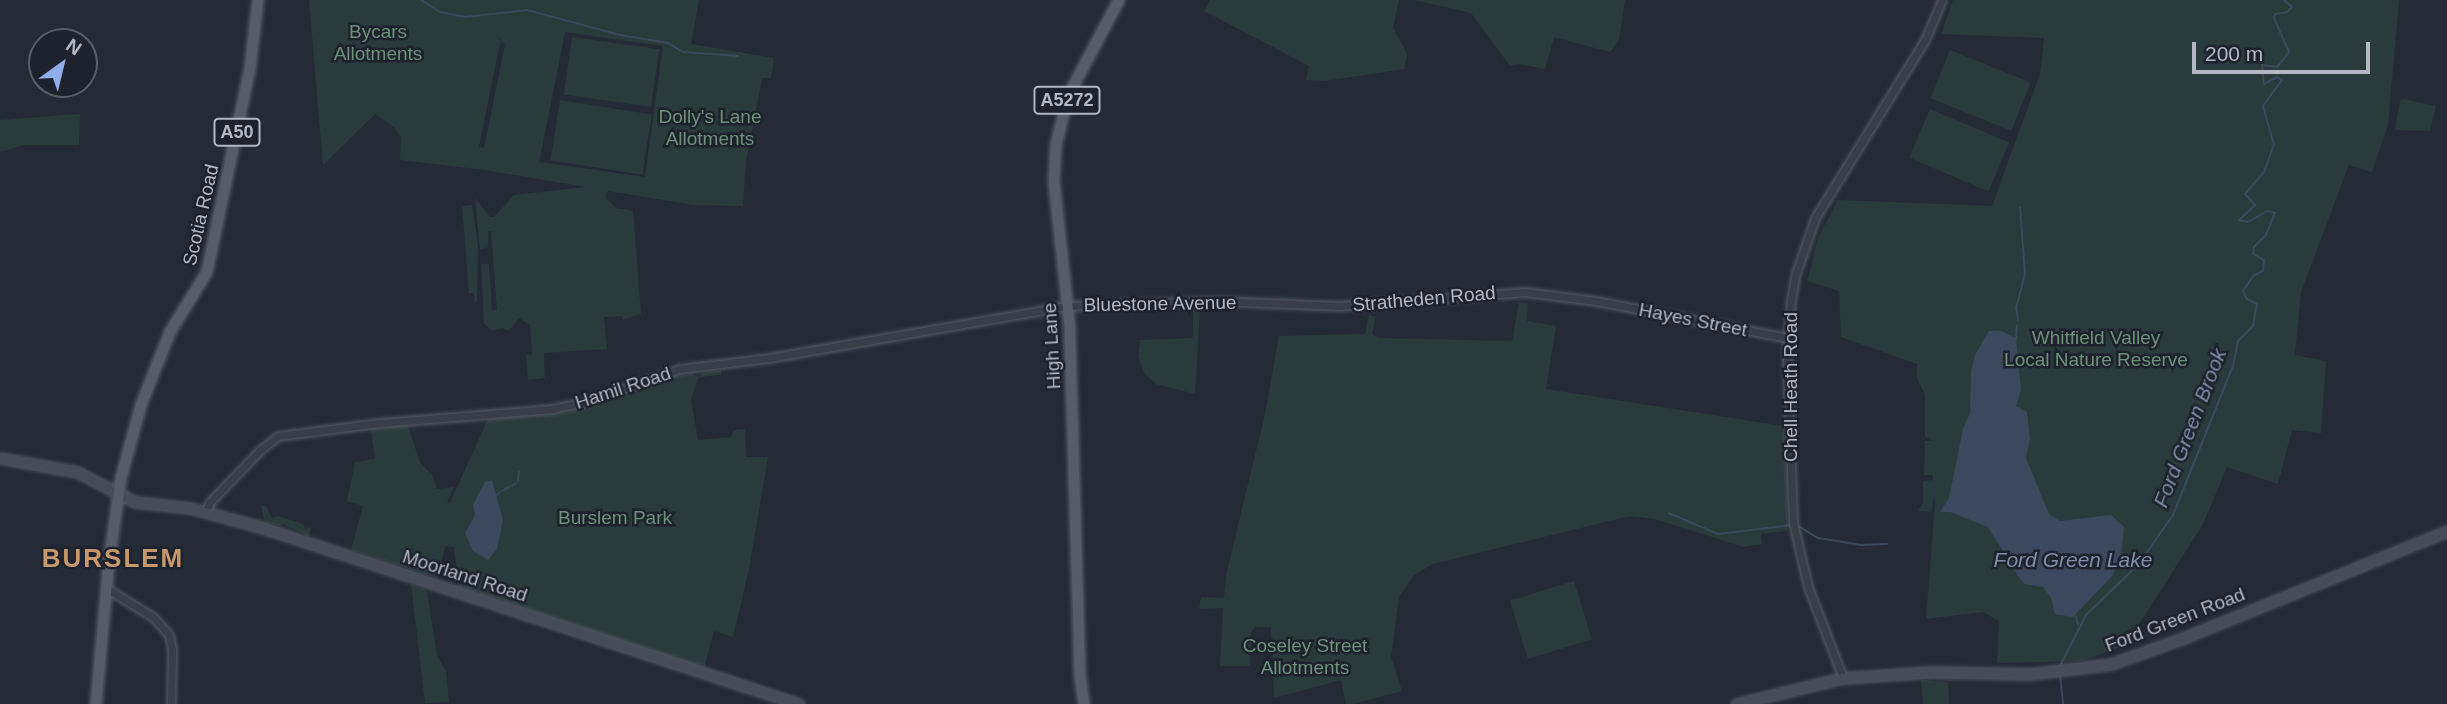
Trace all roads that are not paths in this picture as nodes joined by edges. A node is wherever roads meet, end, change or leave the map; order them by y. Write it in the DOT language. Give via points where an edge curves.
graph roads {
  1 [pos="258,0"];
  2 [pos="1119,0"];
  3 [pos="1942,0"];
  4 [pos="1596,301"];
  5 [pos="1251,302"];
  6 [pos="1068,306"];
  7 [pos="1790,338"];
  8 [pos="0,458"];
  9 [pos="118,494"];
  10 [pos="206,511"];
  11 [pos="2447,531"];
  12 [pos="106,588"];
  13 [pos="1843,678"];
  14 [pos="96,704"];
  15 [pos="171,704"];
  16 [pos="799,704"];
  17 [pos="1084,704"];
  18 [pos="1736,704"];
  1 -- 9 [label="main road, Scotia Road / A50" via="250,68 211,260 164,346 141,405"];
  2 -- 6 [label="main road, High Lane / A5272" via="1068,96 1056,145 1054,182"];
  3 -- 7 [label="street, Chell Heath Road" via="1925,40 1815,218 1796,273"];
  4 -- 5 [label="street, Stratheden Road" via="1509,291 1339,306"];
  4 -- 7 [label="street, Hayes Street"];
  5 -- 6 [label="street, Bluestone Avenue"];
  6 -- 10 [label="street, Hamil Road" via="769,358 679,369 552,409 278,436"];
  6 -- 17 [label="main road, High Lane / A5272"];
  7 -- 13 [label="street, Chell Heath Road" via="1794,525 1808,587"];
  8 -- 9 [label="main road, Moorland Road" via="77,472"];
  9 -- 10 [label="main road, Moorland Road" via="135,502"];
  9 -- 12 [label="main road, A50"];
  10 -- 16 [label="main road, Moorland Road"];
  11 -- 13 [label="main road, Ford Green Road" via="2138,656 2059,672 1932,672"];
  12 -- 14 [label="main road, A50"];
  12 -- 15 [label="street" via="138,606 163,627 171,641"];
  13 -- 18 [label="main road, Ford Green Road"];
}
